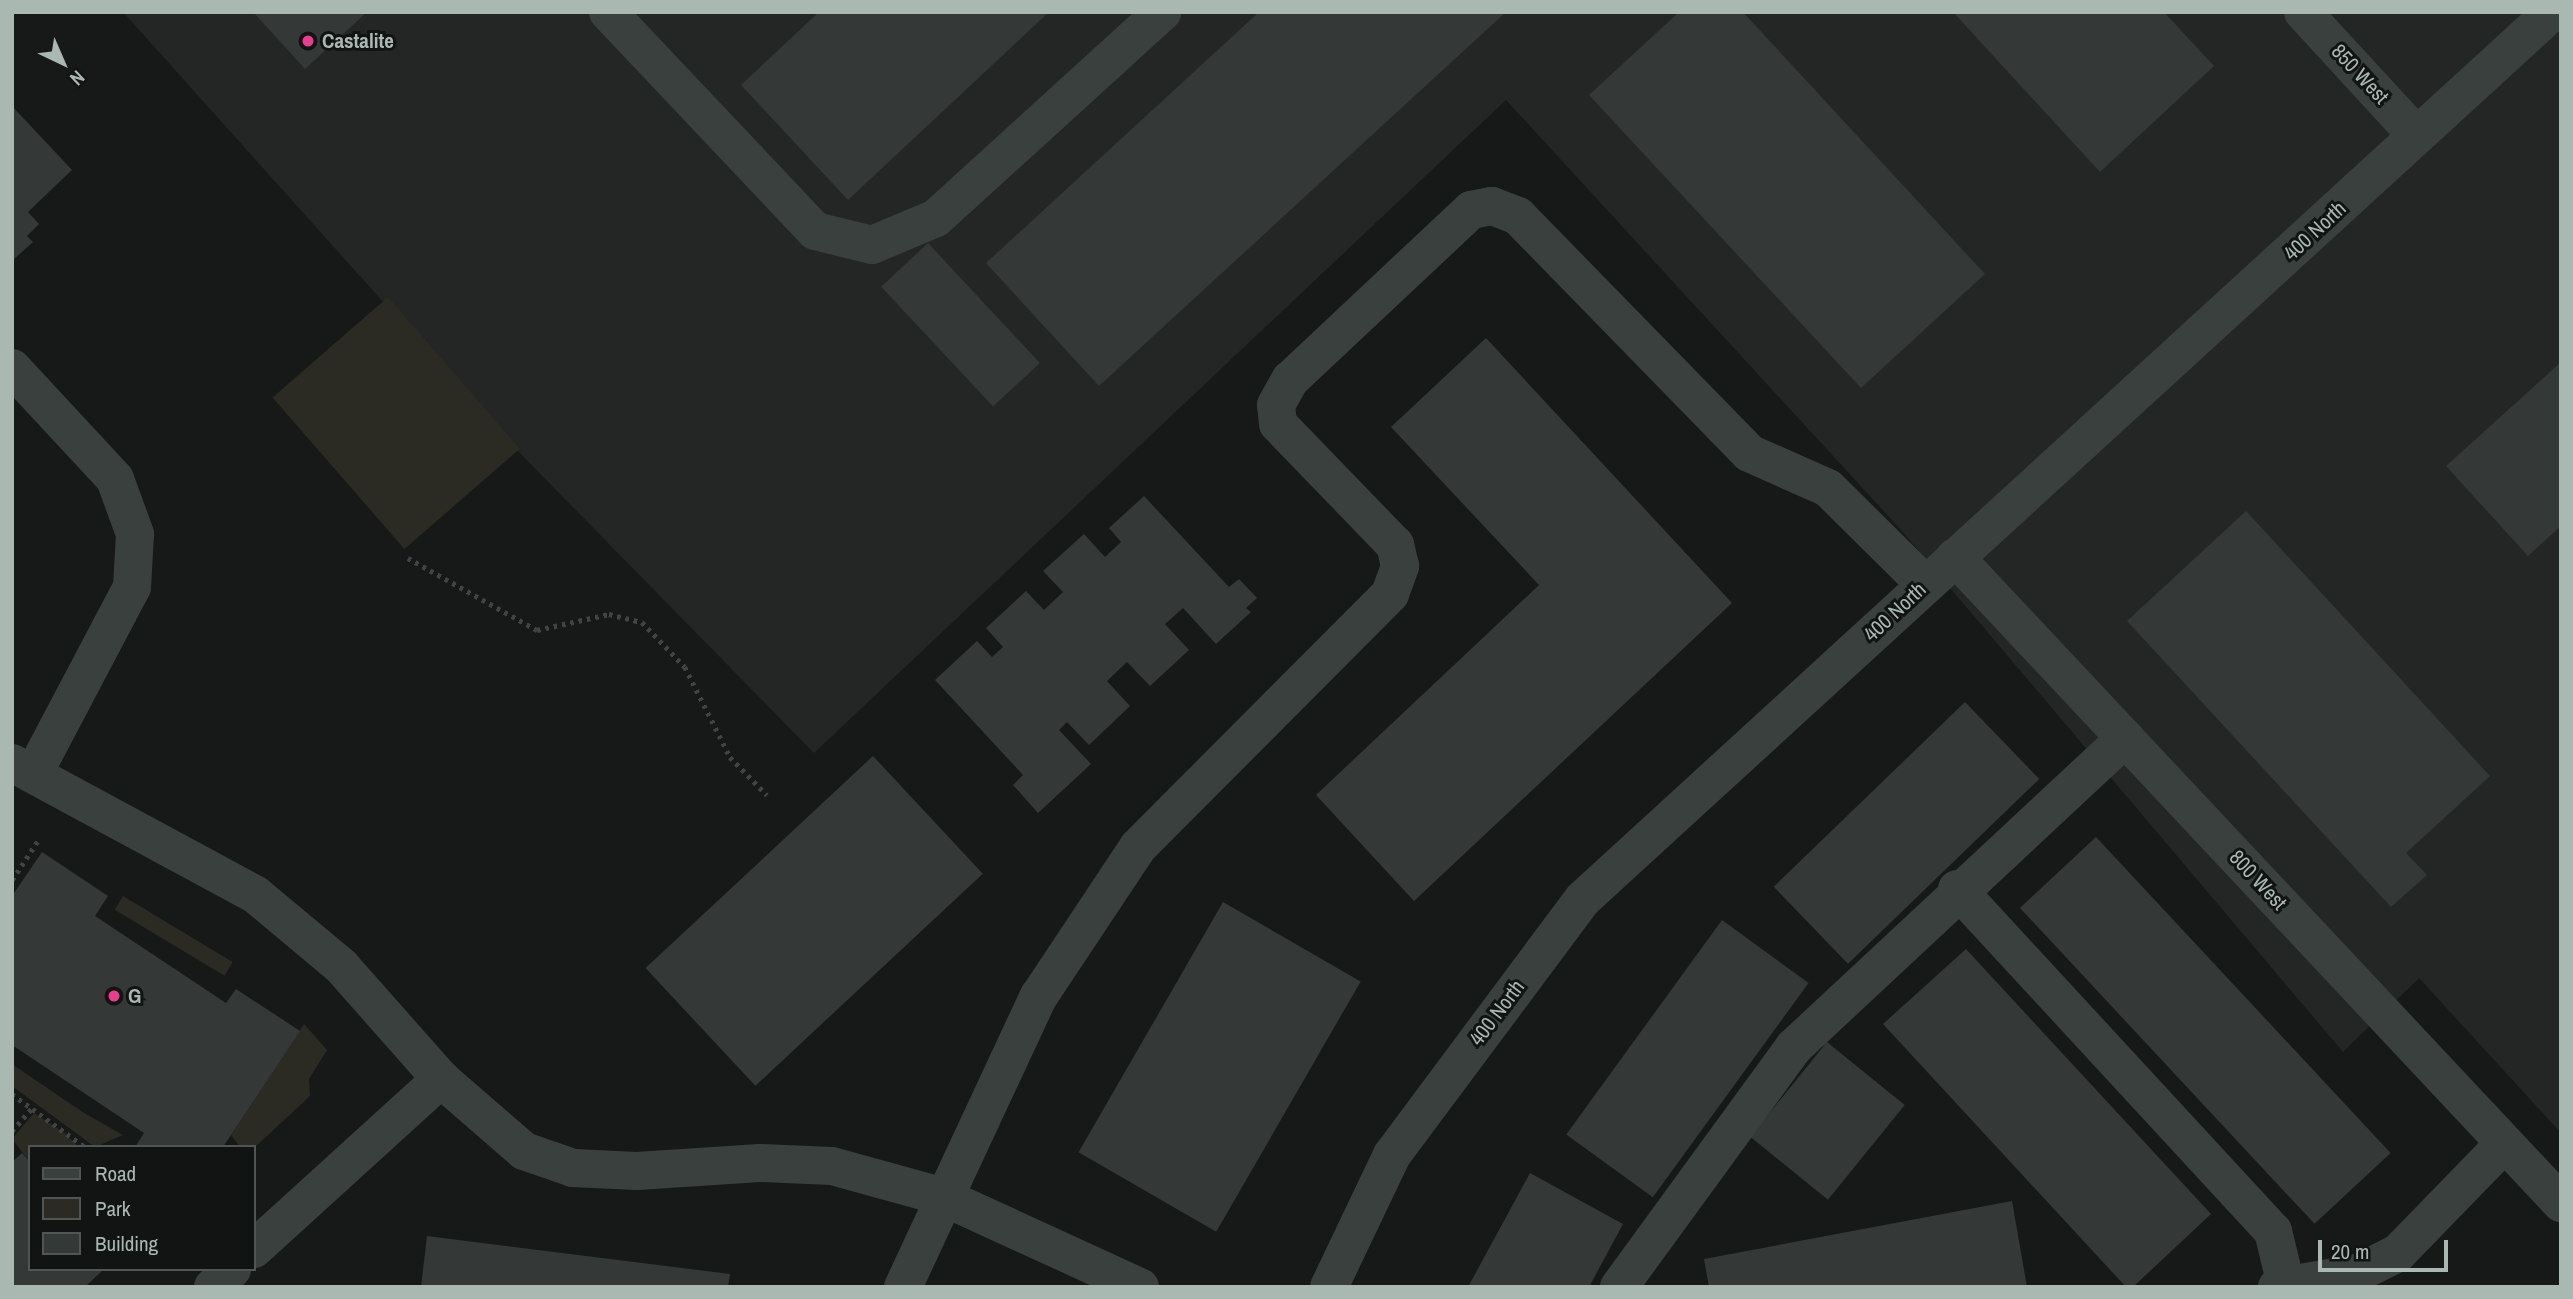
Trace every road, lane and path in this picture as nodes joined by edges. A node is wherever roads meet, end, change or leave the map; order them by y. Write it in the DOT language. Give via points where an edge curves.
graph roads {
  1 [pos="608,12"];
  2 [pos="1162,12"];
  3 [pos="2303,12"];
  4 [pos="2552,12"];
  5 [pos="2417,136"];
  6 [pos="12,368"];
  7 [pos="1955,557"];
  8 [pos="408,558"];
  9 [pos="1925,584"];
  10 [pos="2125,738"];
  11 [pos="24,767"];
  12 [pos="767,794"];
  13 [pos="39,839"];
  14 [pos="12,880"];
  15 [pos="1957,889"];
  16 [pos="442,1079"];
  17 [pos="12,1094"];
  18 [pos="33,1107"];
  19 [pos="12,1131"];
  20 [pos="2505,1143"];
  21 [pos="82,1145"];
  22 [pos="941,1196"];
  23 [pos="2561,1203"];
  24 [pos="256,1247"];
  25 [pos="230,1271"];
  26 [pos="2282,1286"];
  27 [pos="213,1287"];
  28 [pos="903,1287"];
  29 [pos="1140,1287"];
  30 [pos="1329,1287"];
  31 [pos="1619,1287"];
  1 -- 2 [label="street" via="815,231 872,245 936,218"];
  3 -- 5 [label="street, 850 West"];
  4 -- 5 [label="street, 400 North"];
  5 -- 7 [label="street, 400 North"];
  6 -- 11 [label="street" via="115,479 135,534 132,587"];
  7 -- 9 [label="street, 400 North"];
  7 -- 10 [label="street, 800 West"];
  8 -- 12 [label="path" via="537,629 609,614 642,621 685,667 730,757"];
  9 -- 22 [label="street" via="1828,488 1749,453 1518,216 1492,206 1471,210 1290,380 1276,405 1278,424 1395,545 1400,566 1390,594 1138,847 1039,996"];
  9 -- 30 [label="street, 400 North" via="1583,899 1392,1155"];
  10 -- 15 [label="street"];
  10 -- 20 [label="street, 800 West"];
  11 -- 16 [label="street" via="256,895 341,966"];
  13 -- 14 [label="path"];
  15 -- 26 [label="street" via="2273,1231"];
  15 -- 31 [label="street" via="1794,1046"];
  16 -- 22 [label="street" via="524,1151 573,1168 832,1166"];
  16 -- 24 [label="street"];
  17 -- 18 [label="path"];
  18 -- 19 [label="path"];
  18 -- 21 [label="path"];
  20 -- 23 [label="street, 800 West"];
  20 -- 26 [label="street" via="2398,1253 2358,1273"];
  22 -- 28 [label="street"];
  22 -- 29 [label="street"];
  25 -- 27 [label="street"];
}
